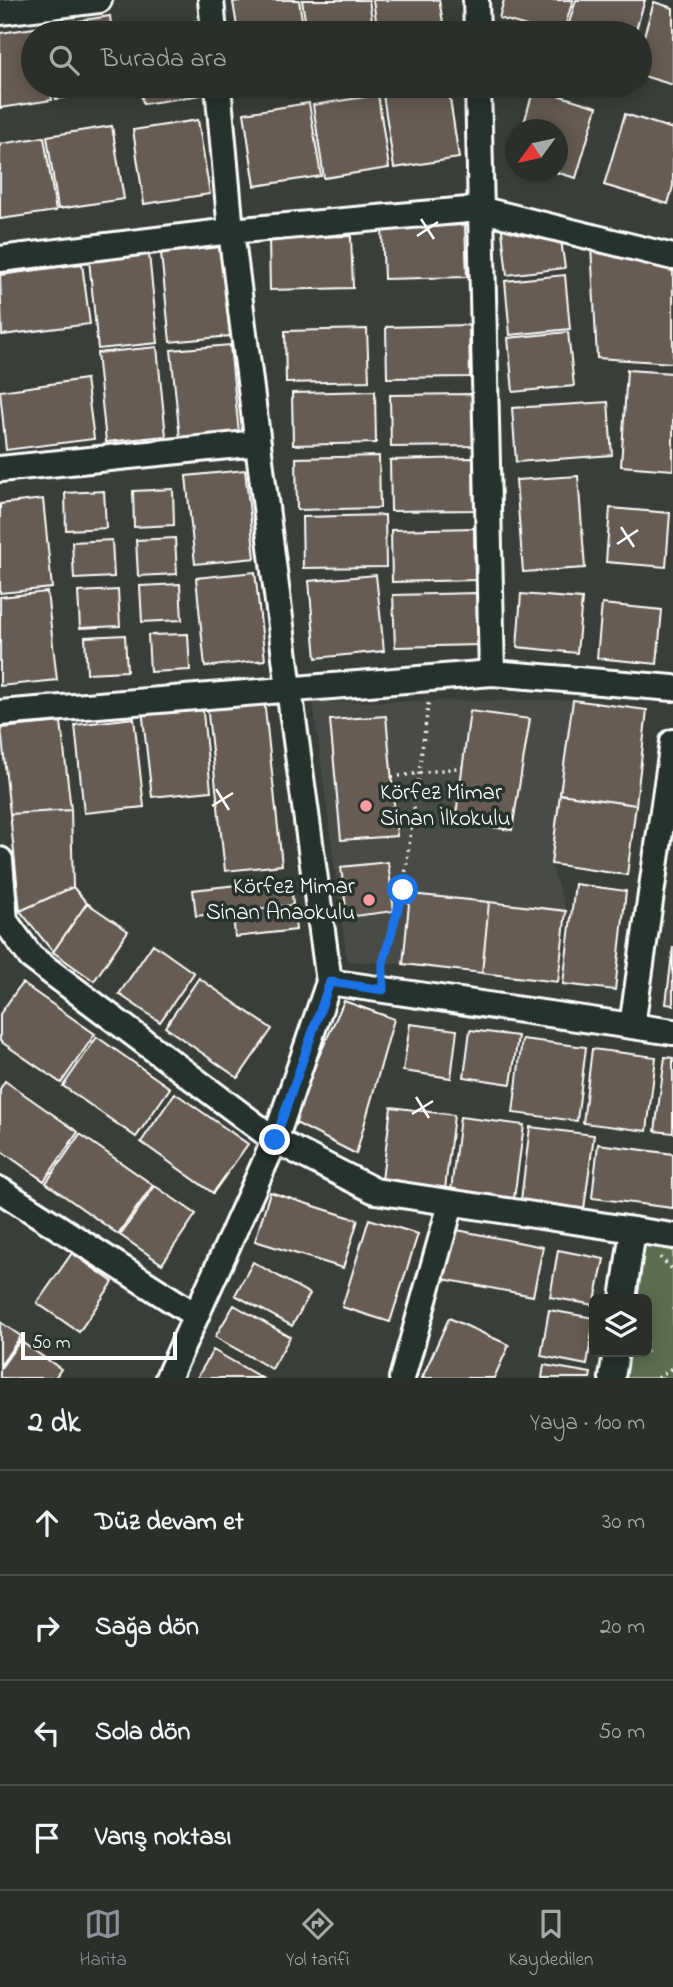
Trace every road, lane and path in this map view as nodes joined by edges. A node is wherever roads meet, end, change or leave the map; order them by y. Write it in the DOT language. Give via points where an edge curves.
graph roads {
  1 [pos="99,0"];
  2 [pos="211,0"];
  3 [pos="476,0"];
  4 [pos="0,12"];
  5 [pos="213,21"];
  6 [pos="477,21"];
  7 [pos="219,98"];
  8 [pos="478,98"];
  9 [pos="479,209"];
  10 [pos="231,231"];
  11 [pos="673,257"];
  12 [pos="0,259"];
  13 [pos="258,443"];
  14 [pos="0,469"];
  15 [pos="492,673"];
  16 [pos="427,678"];
  17 [pos="673,688"];
  18 [pos="289,689"];
  19 [pos="0,713"];
  20 [pos="673,742"];
  21 [pos="463,767"];
  22 [pos="420,772"];
  23 [pos="392,777"];
  24 [pos="0,860"];
  25 [pos="391,888"];
  26 [pos="403,890"];
  27 [pos="330,982"];
  28 [pos="383,990"];
  29 [pos="632,1026"];
  30 [pos="673,1032"];
  31 [pos="275,1140"];
  32 [pos="0,1190"];
  33 [pos="451,1204"];
  34 [pos="633,1230"];
  35 [pos="673,1236"];
  36 [pos="624,1294"];
  37 [pos="195,1315"];
  38 [pos="615,1357"];
  39 [pos="673,1367"];
  40 [pos="168,1378"];
  41 [pos="402,1378"];
  42 [pos="612,1378"];
  43 [pos="658,1378"];
  1 -- 4 [label="street"];
  2 -- 5 [label="street"];
  3 -- 6 [label="street"];
  7 -- 10 [label="street"];
  8 -- 9 [label="street"];
  9 -- 10 [label="street"];
  9 -- 11 [label="street"];
  9 -- 15 [label="street"];
  10 -- 12 [label="street"];
  10 -- 13 [label="street"];
  13 -- 14 [label="street"];
  13 -- 18 [label="street"];
  15 -- 16 [label="street"];
  15 -- 17 [label="street"];
  16 -- 18 [label="street"];
  16 -- 22 [label="path" via="429,701"];
  18 -- 19 [label="street"];
  18 -- 27 [label="street"];
  20 -- 29 [label="street"];
  21 -- 22 [label="path"];
  22 -- 23 [label="path"];
  22 -- 26 [label="path"];
  24 -- 31 [label="street" via="5,920 31,957"];
  25 -- 26 [label="path"];
  26 -- 28 [label="path" via="383,963"];
  27 -- 28 [label="street"];
  27 -- 31 [label="street"];
  28 -- 29 [label="street"];
  29 -- 30 [label="street"];
  31 -- 33 [label="street" via="375,1191"];
  31 -- 37 [label="street"];
  32 -- 37 [label="street"];
  33 -- 34 [label="street"];
  33 -- 41 [label="street"];
  34 -- 35 [label="street"];
  34 -- 36 [label="street"];
  37 -- 40 [label="street"];
  38 -- 42 [label="street"];
  39 -- 43 [label="path"];
}
